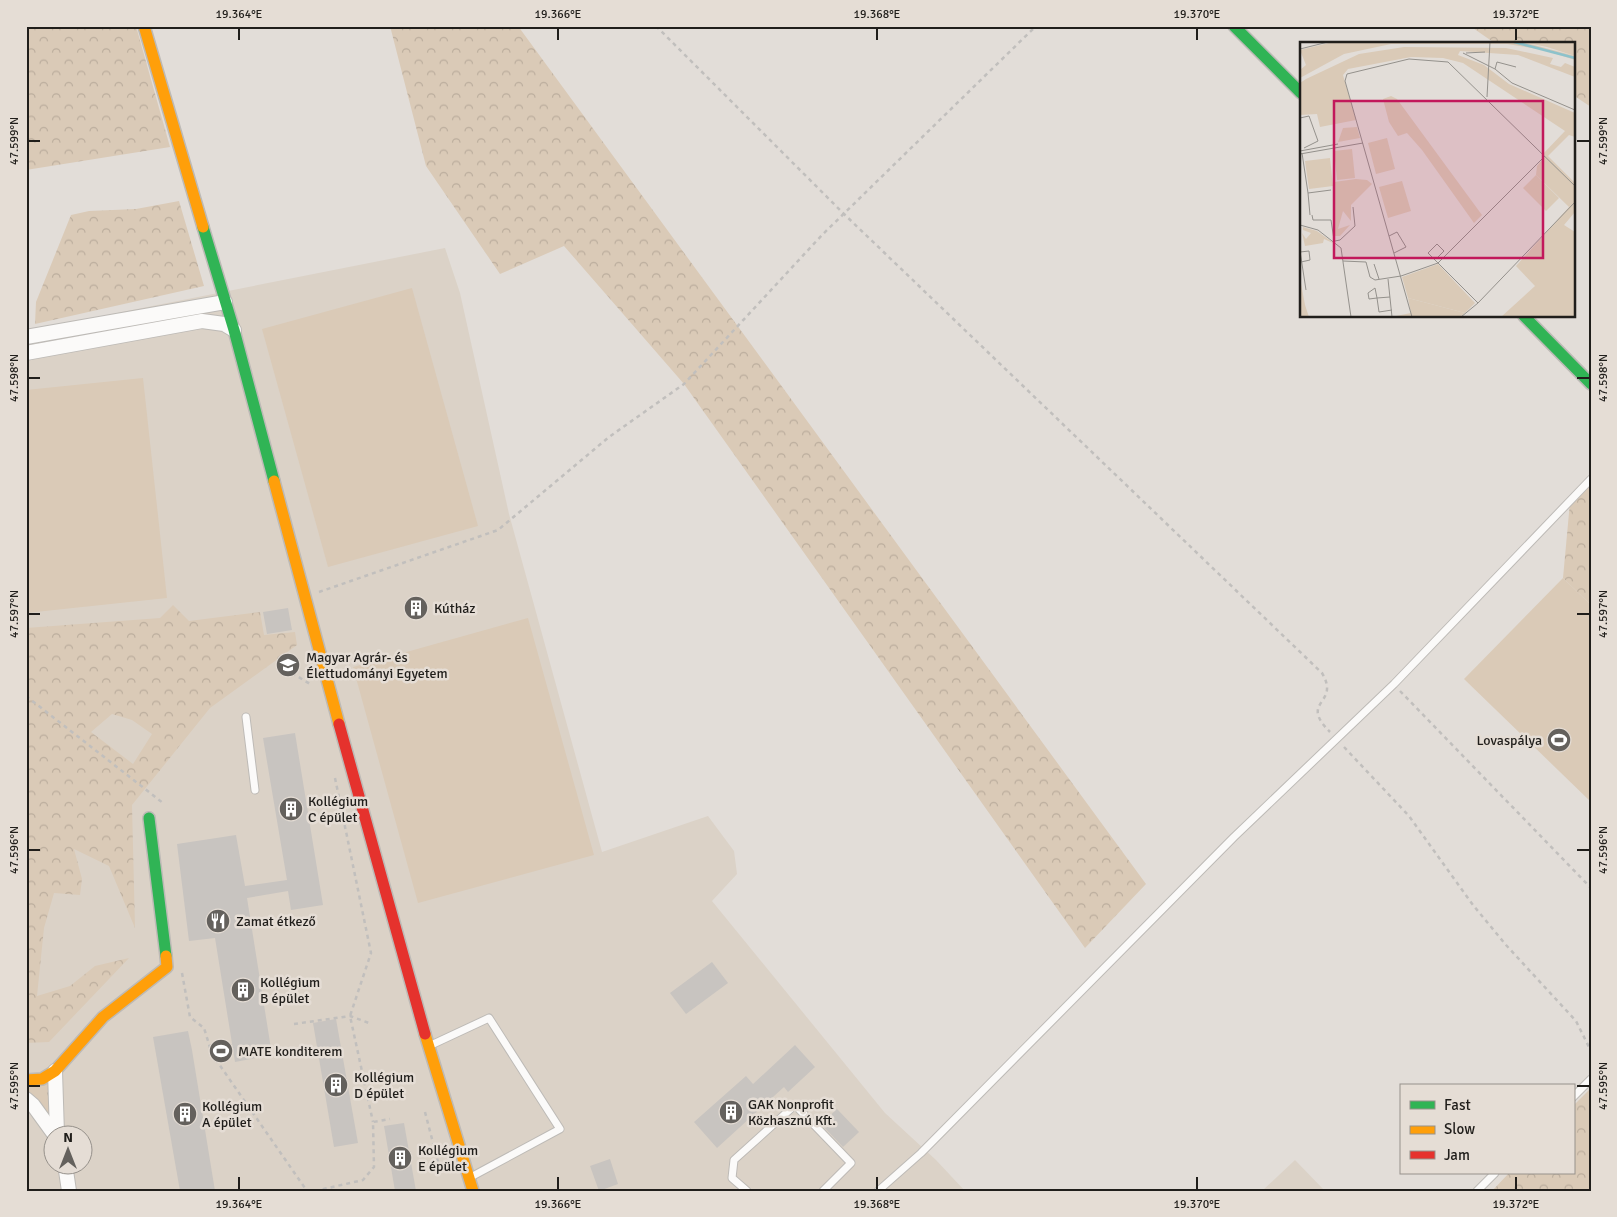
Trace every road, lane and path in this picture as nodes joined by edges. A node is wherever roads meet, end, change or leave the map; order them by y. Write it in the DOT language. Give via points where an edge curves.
graph roads {
  1 [pos="144,26"];
  2 [pos="656,26"];
  3 [pos="1036,26"];
  4 [pos="1234,26"];
  5 [pos="1300,92"];
  6 [pos="844,214"];
  7 [pos="226,302"];
  8 [pos="1526,318"];
  9 [pos="234,330"];
  10 [pos="26,337"];
  11 [pos="26,354"];
  12 [pos="1591,384"];
  13 [pos="1591,479"];
  14 [pos="306,597"];
  15 [pos="292,673"];
  16 [pos="1394,684"];
  17 [pos="312,686"];
  18 [pos="26,696"];
  19 [pos="246,717"];
  20 [pos="1336,739"];
  21 [pos="334,774"];
  22 [pos="255,790"];
  23 [pos="163,803"];
  24 [pos="149,818"];
  25 [pos="1591,888"];
  26 [pos="167,967"];
  27 [pos="350,1016"];
  28 [pos="369,1023"];
  29 [pos="294,1024"];
  30 [pos="429,1046"];
  31 [pos="1591,1051"];
  32 [pos="55,1071"];
  33 [pos="26,1080"];
  34 [pos="1591,1080"];
  35 [pos="1574,1096"];
  36 [pos="26,1100"];
  37 [pos="425,1112"];
  38 [pos="390,1120"];
  39 [pos="373,1122"];
  40 [pos="47,1124"];
  41 [pos="55,1124"];
  42 [pos="438,1162"];
  43 [pos="66,1174"];
  44 [pos="1494,1174"];
  45 [pos="469,1178"];
  46 [pos="69,1191"];
  47 [pos="307,1191"];
  48 [pos="314,1191"];
  49 [pos="473,1191"];
  50 [pos="747,1191"];
  51 [pos="823,1191"];
  52 [pos="878,1191"];
  53 [pos="1477,1191"];
  1 -- 7 [label="street"];
  2 -- 6 [label="path"];
  3 -- 6 [label="path"];
  4 -- 5 [label="street"];
  6 -- 14 [label="path" via="684,384 609,438 498,530"];
  6 -- 20 [label="path" via="1322,673 1326,679 1326,693 1316,711 1317,717"];
  7 -- 9 [label="street"];
  7 -- 10 [label="street"];
  8 -- 12 [label="street"];
  9 -- 11 [label="street" via="224,324 202,321"];
  9 -- 14 [label="street"];
  13 -- 16 [label="lane"];
  14 -- 30 [label="street"];
  15 -- 17 [label="path"];
  16 -- 20 [label="lane"];
  16 -- 25 [label="path"];
  18 -- 23 [label="path"];
  19 -- 22 [label="lane"];
  20 -- 31 [label="path" via="1409,816 1506,945 1576,1021"];
  20 -- 52 [label="lane" via="1234,837 921,1153"];
  21 -- 27 [label="path" via="371,953"];
  24 -- 26 [label="street"];
  26 -- 32 [label="street" via="103,1016"];
  26 -- 47 [label="path" via="181,970 190,1017 204,1028 212,1054"];
  27 -- 28 [label="path"];
  27 -- 29 [label="path"];
  27 -- 39 [label="path"];
  30 -- 45 [label="street"];
  30 -- 45 [label="lane" via="489,1018 560,1129"];
  32 -- 33 [label="street" via="42,1079"];
  32 -- 41 [label="street"];
  34 -- 35 [label="lane"];
  36 -- 40 [label="street"];
  37 -- 42 [label="path"];
  38 -- 39 [label="path"];
  39 -- 48 [label="path" via="374,1167 363,1180"];
  43 -- 46 [label="street"];
  44 -- 53 [label="lane"];
  45 -- 49 [label="street"];
  50 -- 51 [label="lane" via="732,1178 734,1160 796,1105 851,1163"];
}
